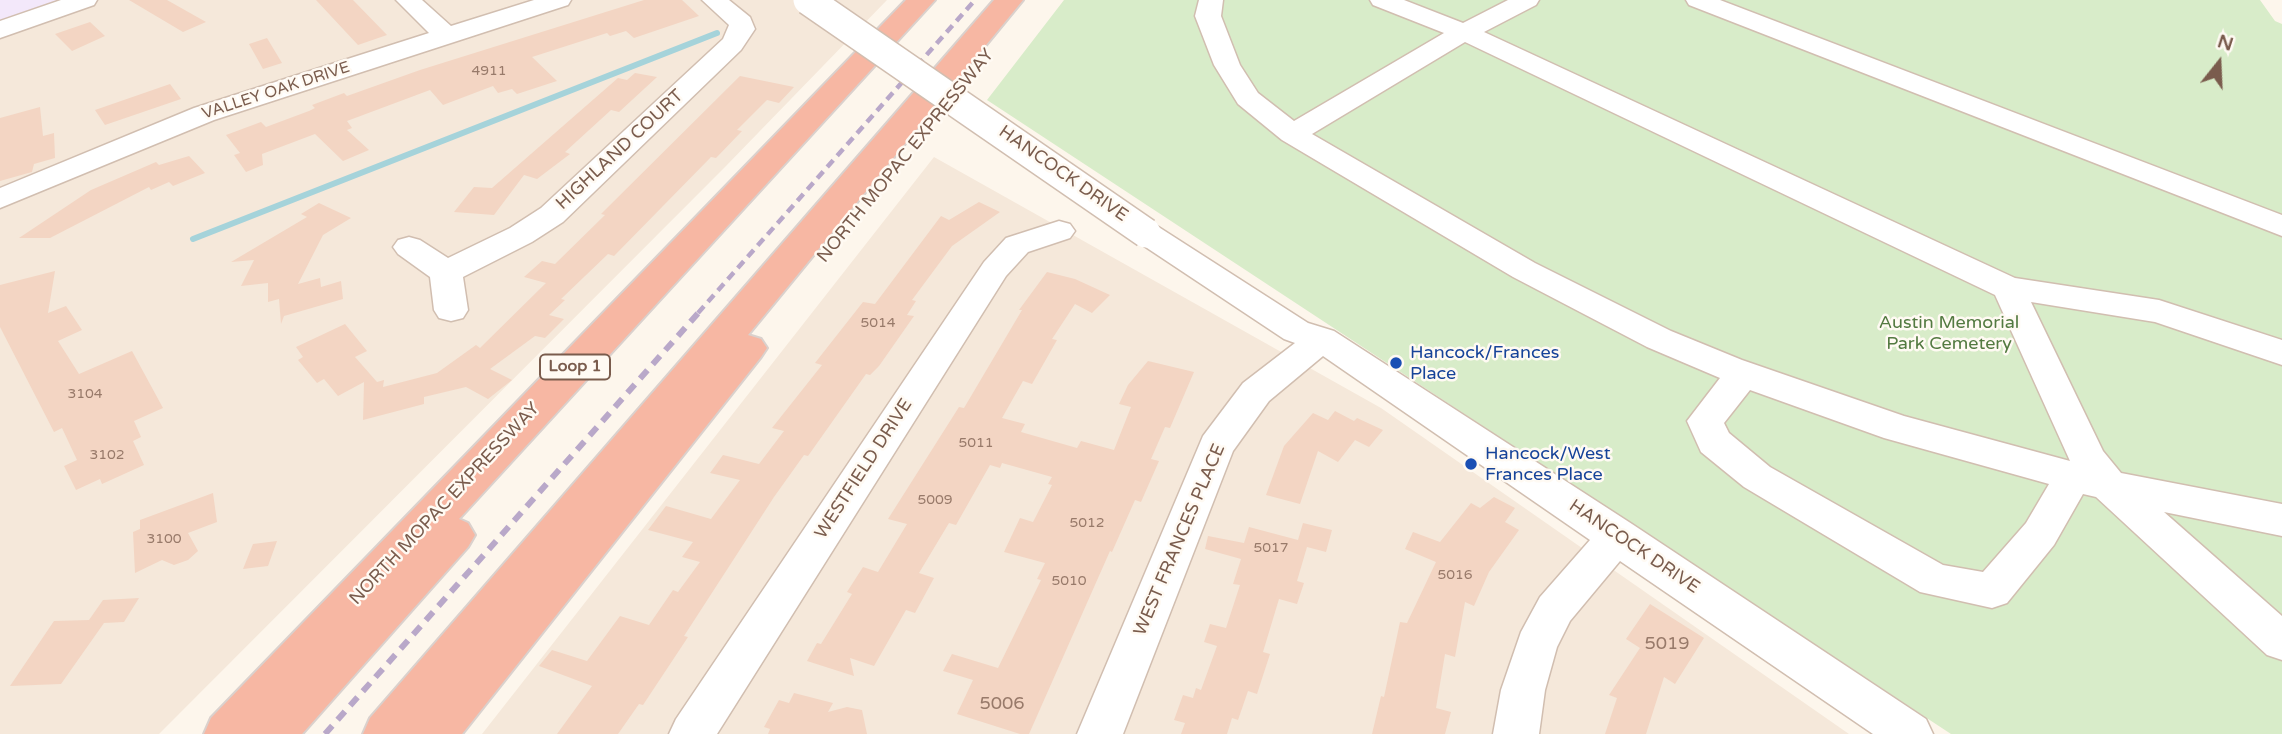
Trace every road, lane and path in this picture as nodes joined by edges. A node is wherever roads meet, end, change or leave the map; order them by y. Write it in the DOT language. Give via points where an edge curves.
graph roads {
  1 [pos="85,0"];
  2 [pos="408,0"];
  3 [pos="559,0"];
  4 [pos="714,0"];
  5 [pos="808,0"];
  6 [pos="829,0"];
  7 [pos="921,0"];
  8 [pos="945,0"];
  9 [pos="1009,0"];
  10 [pos="1033,0"];
  11 [pos="1211,0"];
  12 [pos="1382,0"];
  13 [pos="1527,0"];
  14 [pos="1698,0"];
  15 [pos="0,30"];
  16 [pos="1464,32"];
  17 [pos="446,36"];
  18 [pos="1292,134"];
  19 [pos="0,199"];
  20 [pos="2282,226"];
  21 [pos="1153,228"];
  22 [pos="1059,231"];
  23 [pos="409,247"];
  24 [pos="446,272"];
  25 [pos="2008,288"];
  26 [pos="451,310"];
  27 [pos="1322,339"];
  28 [pos="2282,353"];
  29 [pos="1742,374"];
  30 [pos="2092,481"];
  31 [pos="2282,520"];
  32 [pos="1618,535"];
  33 [pos="2282,642"];
  34 [pos="229,734"];
  35 [pos="270,734"];
  36 [pos="388,734"];
  37 [pos="432,734"];
  38 [pos="691,734"];
  39 [pos="1100,734"];
  40 [pos="1516,734"];
  41 [pos="1910,734"];
  1 -- 15 [label="street"];
  2 -- 17 [label="street"];
  3 -- 17 [label="street, VALLEY OAK DRIVE"];
  4 -- 24 [label="street, HIGHLAND COURT" via="741,22 742,29 732,44 552,215"];
  5 -- 21 [label="street, HANCOCK DRIVE, bridge"];
  6 -- 21 [label="street, HANCOCK DRIVE"];
  7 -- 34 [label="highway, NORTH MOPAC EXPRESSWAY / Loop 1"];
  8 -- 35 [label="highway"];
  9 -- 36 [label="highway"];
  10 -- 37 [label="highway, NORTH MOPAC EXPRESSWAY"];
  11 -- 18 [label="street" via="1208,16 1227,65 1248,98"];
  12 -- 16 [label="street"];
  13 -- 16 [label="street"];
  14 -- 20 [label="street"];
  16 -- 18 [label="street"];
  16 -- 25 [label="street"];
  17 -- 19 [label="street, VALLEY OAK DRIVE" via="204,114"];
  18 -- 29 [label="street" via="1524,270 1659,339"];
  21 -- 27 [label="street, HANCOCK DRIVE" via="1296,331"];
  22 -- 38 [label="street, WESTFIELD DRIVE" via="1017,245 995,270"];
  23 -- 24 [label="street"];
  24 -- 26 [label="street"];
  25 -- 28 [label="street" via="2159,312"];
  25 -- 30 [label="street" via="2088,459"];
  27 -- 32 [label="street, HANCOCK DRIVE"];
  27 -- 39 [label="street, WEST FRANCES PLACE" via="1256,392 1216,446"];
  29 -- 30 [label="street" via="1897,428"];
  29 -- 30 [label="street" via="1705,421 1714,442 1757,477 1934,580 1992,591"];
  30 -- 31 [label="street"];
  30 -- 33 [label="street"];
  32 -- 40 [label="street" via="1555,609 1542,633 1522,690"];
  32 -- 41 [label="street, HANCOCK DRIVE"];
}
